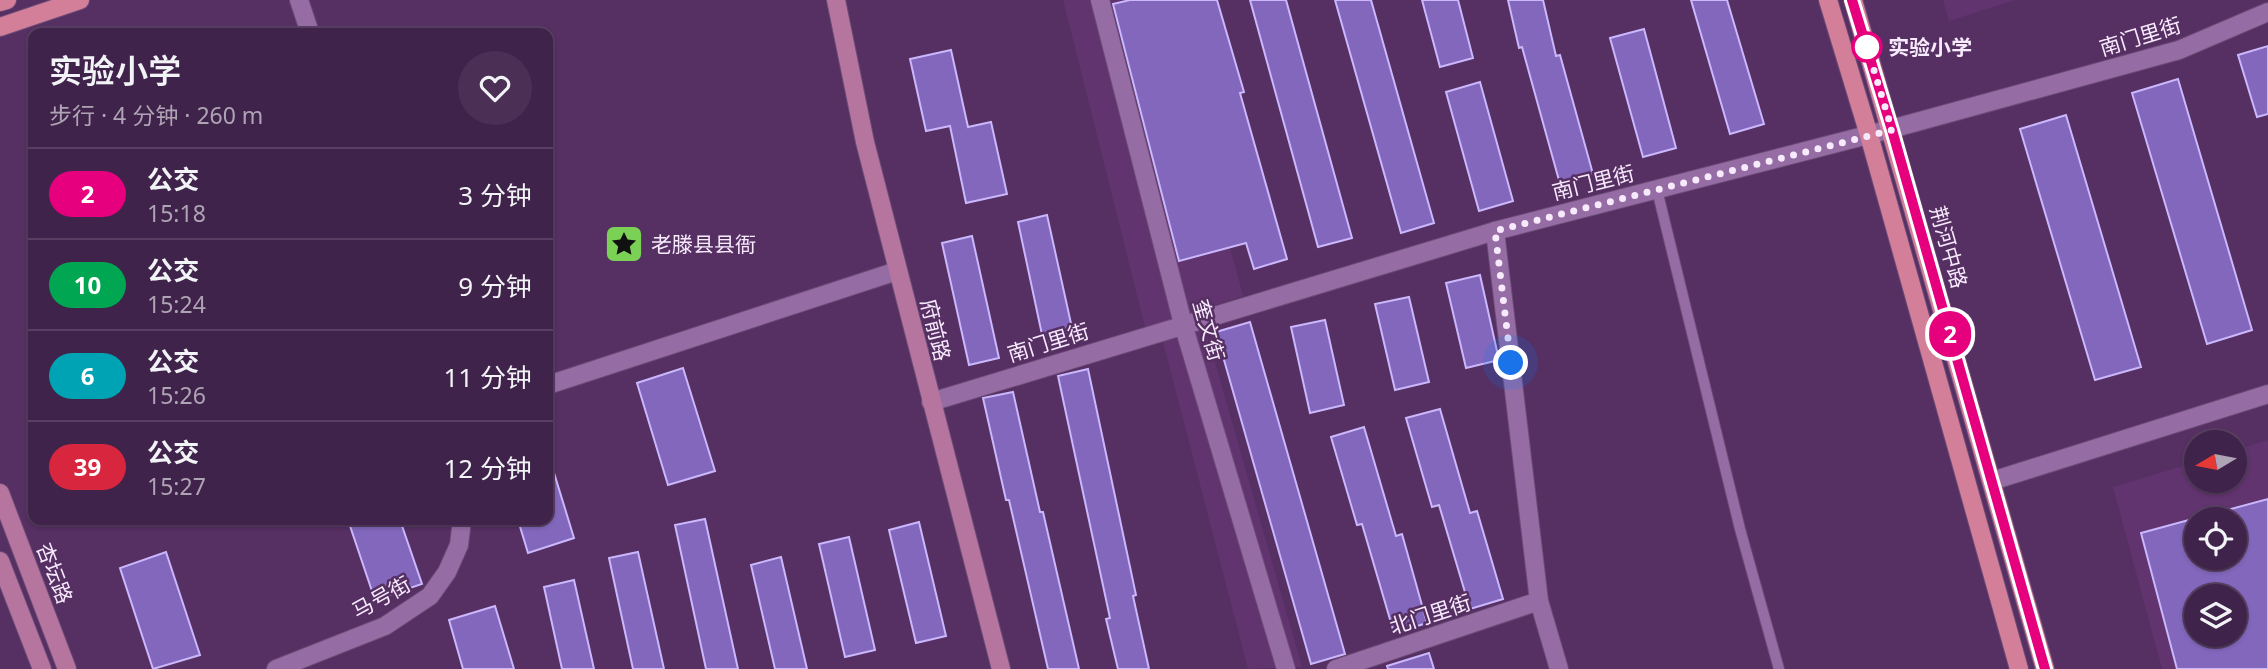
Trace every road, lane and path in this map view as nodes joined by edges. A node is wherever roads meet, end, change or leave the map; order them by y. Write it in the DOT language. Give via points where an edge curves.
graph roads {
  1 [pos="7,0"];
  2 [pos="80,0"];
  3 [pos="299,0"];
  4 [pos="836,0"];
  5 [pos="1100,0"];
  6 [pos="1828,0"];
  7 [pos="1853,0"];
  8 [pos="0,2"];
  9 [pos="2268,12"];
  10 [pos="0,27"];
  11 [pos="308,28"];
  12 [pos="1892,130"];
  13 [pos="1869,135"];
  14 [pos="1657,190"];
  15 [pos="1495,231"];
  16 [pos="897,271"];
  17 [pos="1183,324"];
  18 [pos="553,383"];
  19 [pos="2268,394"];
  20 [pos="931,402"];
  21 [pos="1992,481"];
  22 [pos="0,493"];
  23 [pos="461,525"];
  24 [pos="0,561"];
  25 [pos="1539,601"];
  26 [pos="42,669"];
  27 [pos="67,669"];
  28 [pos="276,669"];
  29 [pos="1001,669"];
  30 [pos="1286,669"];
  31 [pos="1336,669"];
  32 [pos="1559,669"];
  33 [pos="1779,669"];
  34 [pos="2019,669"];
  35 [pos="2045,669"];
  1 -- 8 [label="main road"];
  2 -- 10 [label="main road"];
  3 -- 11 [label="street"];
  4 -- 16 [label="main road, 府前路" via="864,142"];
  5 -- 17 [label="street, 奎文街"];
  6 -- 13 [label="main road"];
  7 -- 12 [label="main road, 荆河中路"];
  9 -- 12 [label="street, 南门里街" via="2179,50"];
  12 -- 13 [label="street, 南门里街"];
  12 -- 21 [label="main road, 荆河中路"];
  13 -- 14 [label="street, 南门里街"];
  13 -- 34 [label="main road"];
  14 -- 15 [label="street, 南门里街"];
  14 -- 33 [label="lane"];
  15 -- 17 [label="street, 南门里街"];
  15 -- 25 [label="street"];
  16 -- 18 [label="street"];
  16 -- 20 [label="main road, 府前路"];
  17 -- 20 [label="street, 南门里街"];
  17 -- 30 [label="street, 奎文街"];
  19 -- 21 [label="street"];
  20 -- 29 [label="main road, 府前路"];
  21 -- 35 [label="main road, 荆河中路"];
  22 -- 27 [label="main road, 杏坛路"];
  23 -- 28 [label="street, 马号街" via="459,545 430,596 385,626"];
  24 -- 26 [label="main road"];
  25 -- 31 [label="street, 北门里街"];
  25 -- 32 [label="street"];
}
